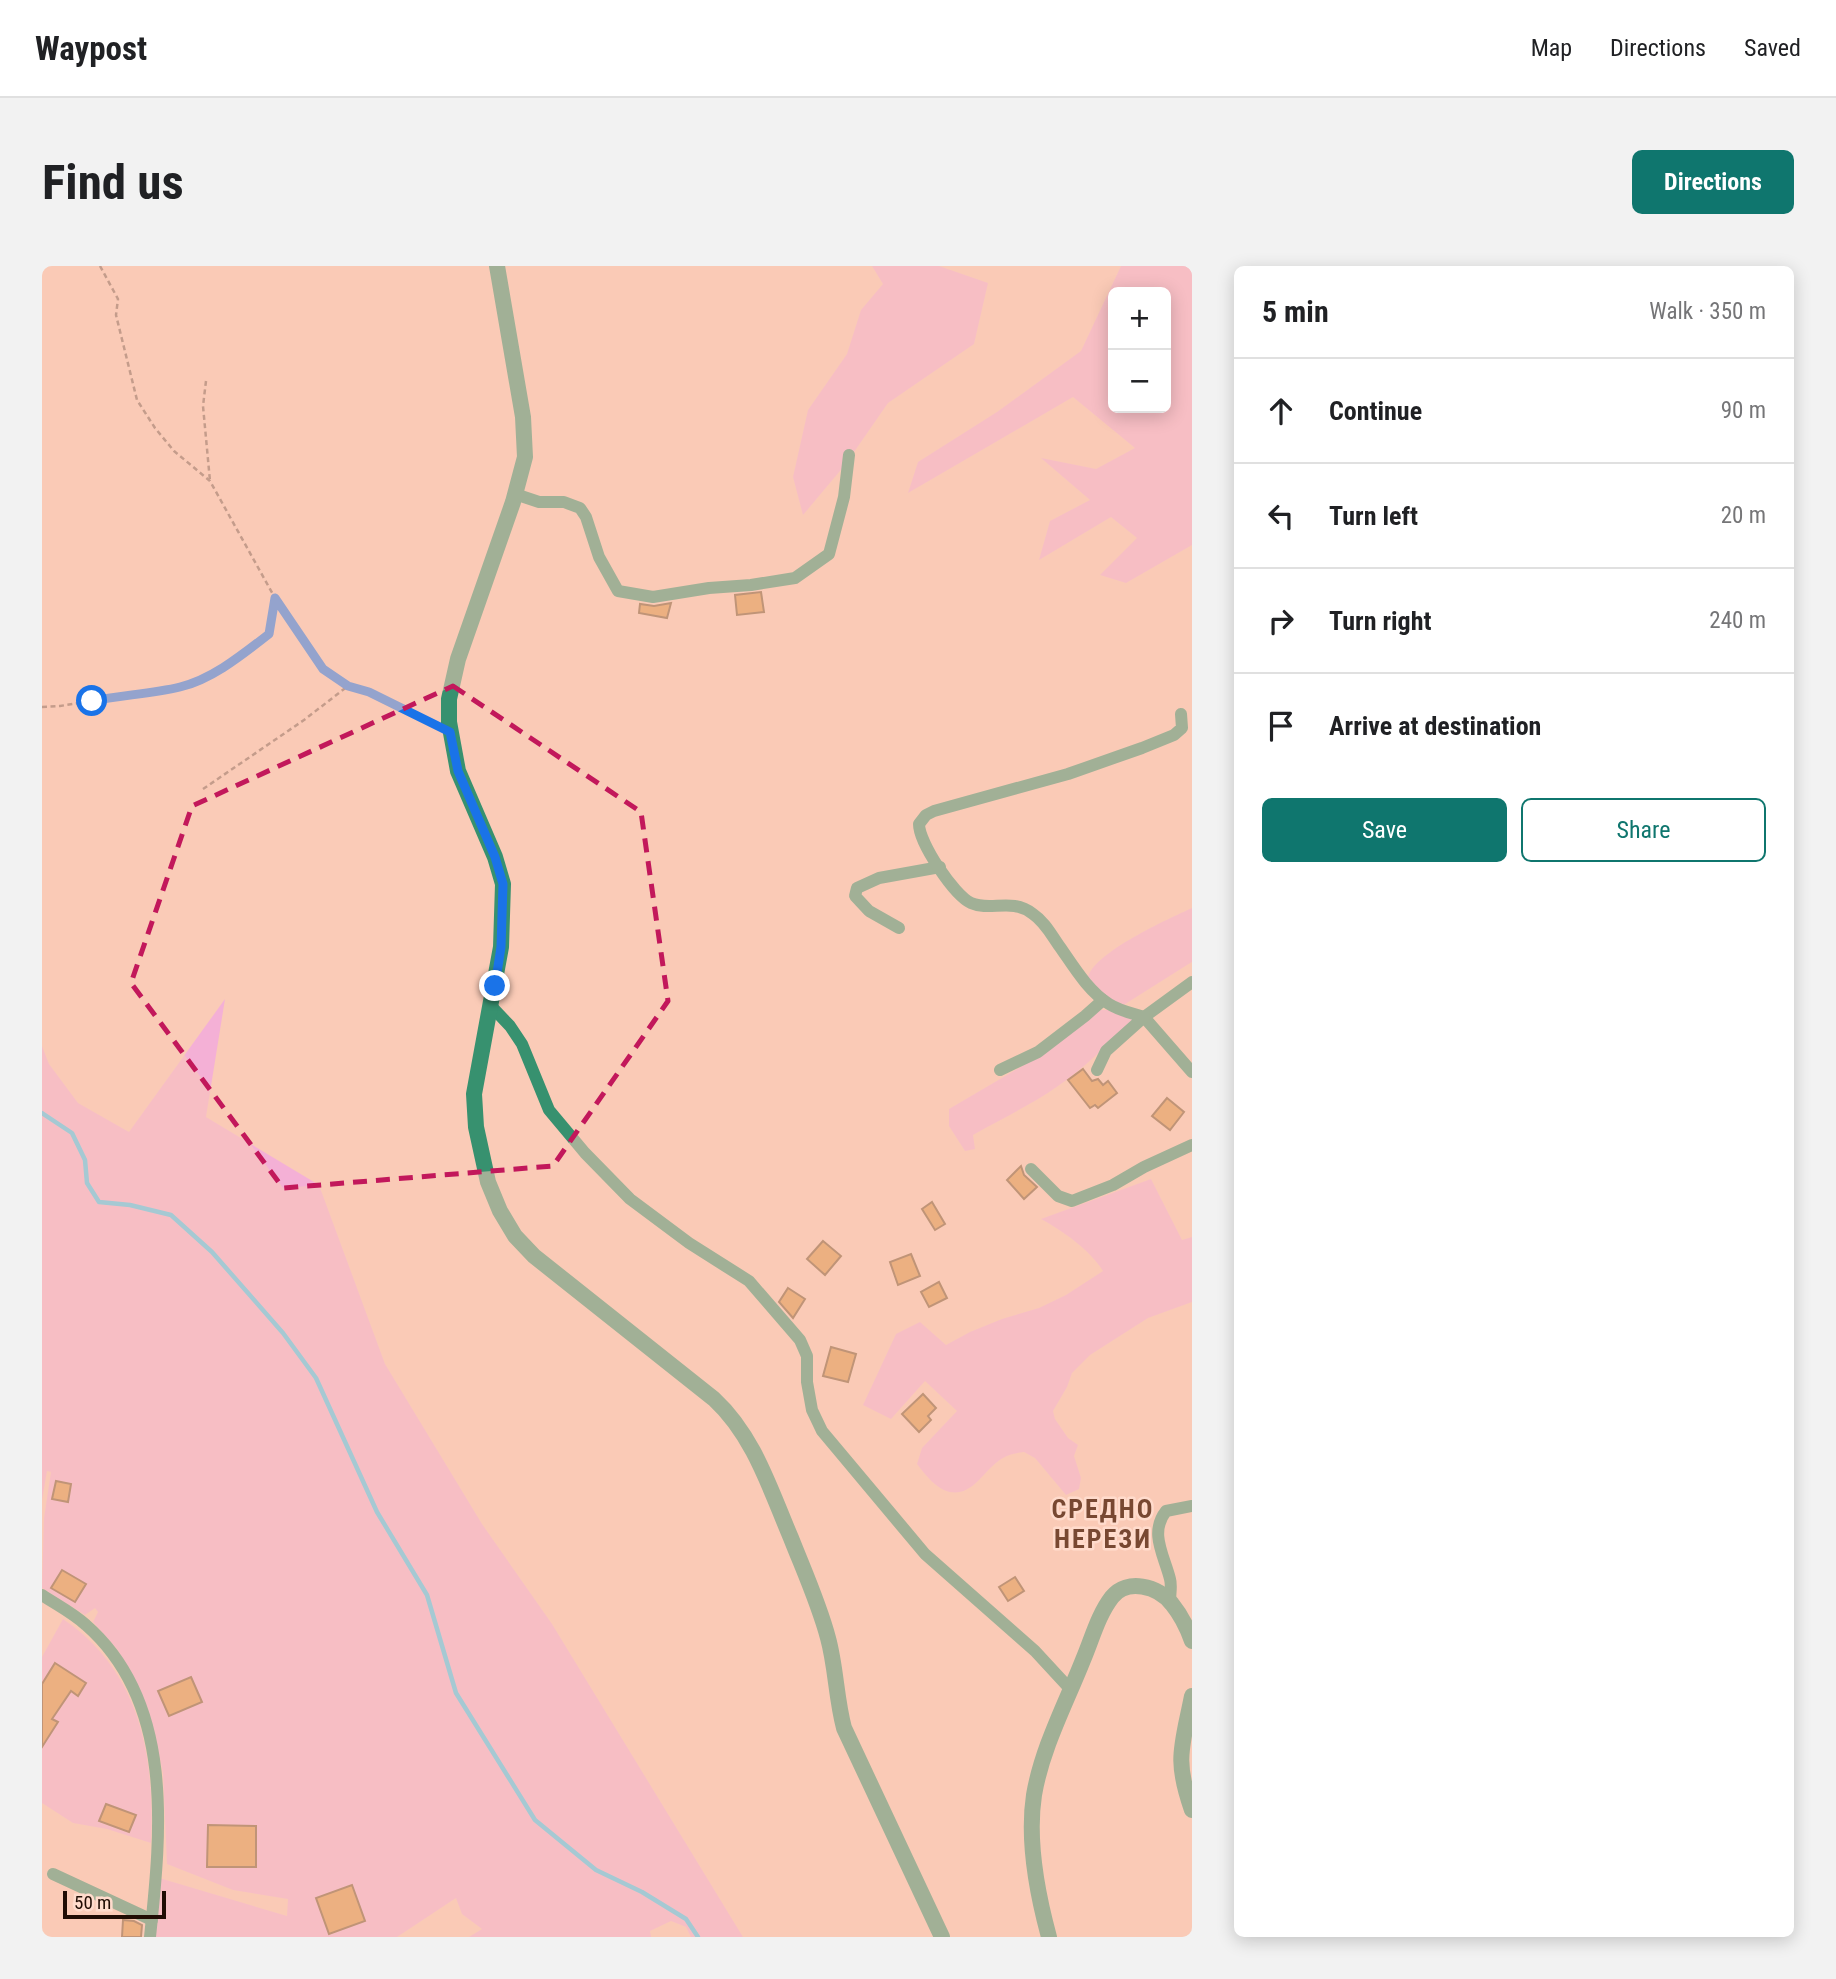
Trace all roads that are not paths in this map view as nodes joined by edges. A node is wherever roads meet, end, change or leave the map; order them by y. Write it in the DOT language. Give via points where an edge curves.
graph roads {
  1 [pos="497,266"];
  2 [pos="849,455"];
  3 [pos="515,494"];
  4 [pos="1181,714"];
  5 [pos="940,867"];
  6 [pos="899,928"];
  7 [pos="1192,982"];
  8 [pos="1103,1000"];
  9 [pos="491,1004"];
  10 [pos="1144,1017"];
  11 [pos="1000,1070"];
  12 [pos="1097,1070"];
  13 [pos="1192,1072"];
  14 [pos="1192,1146"];
  15 [pos="1031,1169"];
  16 [pos="1192,1506"];
  17 [pos="42,1595"];
  18 [pos="1170,1601"];
  19 [pos="1192,1641"];
  20 [pos="1071,1690"];
  21 [pos="1192,1696"];
  22 [pos="1192,1810"];
  23 [pos="53,1874"];
  24 [pos="152,1920"];
  25 [pos="150,1937"];
  26 [pos="942,1937"];
  27 [pos="1049,1937"];
  1 -- 3 [label="street" via="523,417 525,457"];
  2 -- 3 [label="street" via="829,554 795,578 653,597 618,591 580,508"];
  3 -- 9 [label="street" via="457,659 449,699 458,771 503,884 501,947"];
  4 -- 5 [label="street" via="1184,724 1179,732 1142,748 926,815 919,824 921,836"];
  5 -- 6 [label="street" via="879,878 857,888 855,896 862,906"];
  5 -- 8 [label="street" via="971,903 1012,904 1036,915"];
  7 -- 10 [label="street"];
  8 -- 10 [label="street"];
  8 -- 11 [label="street" via="1038,1052"];
  9 -- 20 [label="street" via="522,1044 549,1110 585,1153 630,1199 749,1281 800,1339 807,1356 812,1410 822,1431 925,1554 1035,1651"];
  9 -- 26 [label="street" via="474,1094 482,1156 500,1211 534,1256 714,1399 741,1430 759,1462 822,1614 844,1728"];
  10 -- 12 [label="street" via="1106,1051"];
  10 -- 13 [label="street"];
  14 -- 15 [label="street" via="1072,1201 1058,1196"];
  16 -- 18 [label="street" via="1166,1511 1159,1521 1157,1534 1171,1581"];
  17 -- 24 [label="street" via="84,1623 105,1644 126,1674 141,1710 153,1750 159,1796"];
  18 -- 19 [label="street"];
  18 -- 20 [label="street" via="1141,1586 1125,1586 1112,1596"];
  20 -- 27 [label="street" via="1040,1772 1031,1827"];
  21 -- 22 [label="street" via="1180,1765"];
  23 -- 24 [label="street"];
  24 -- 25 [label="street"];
}
